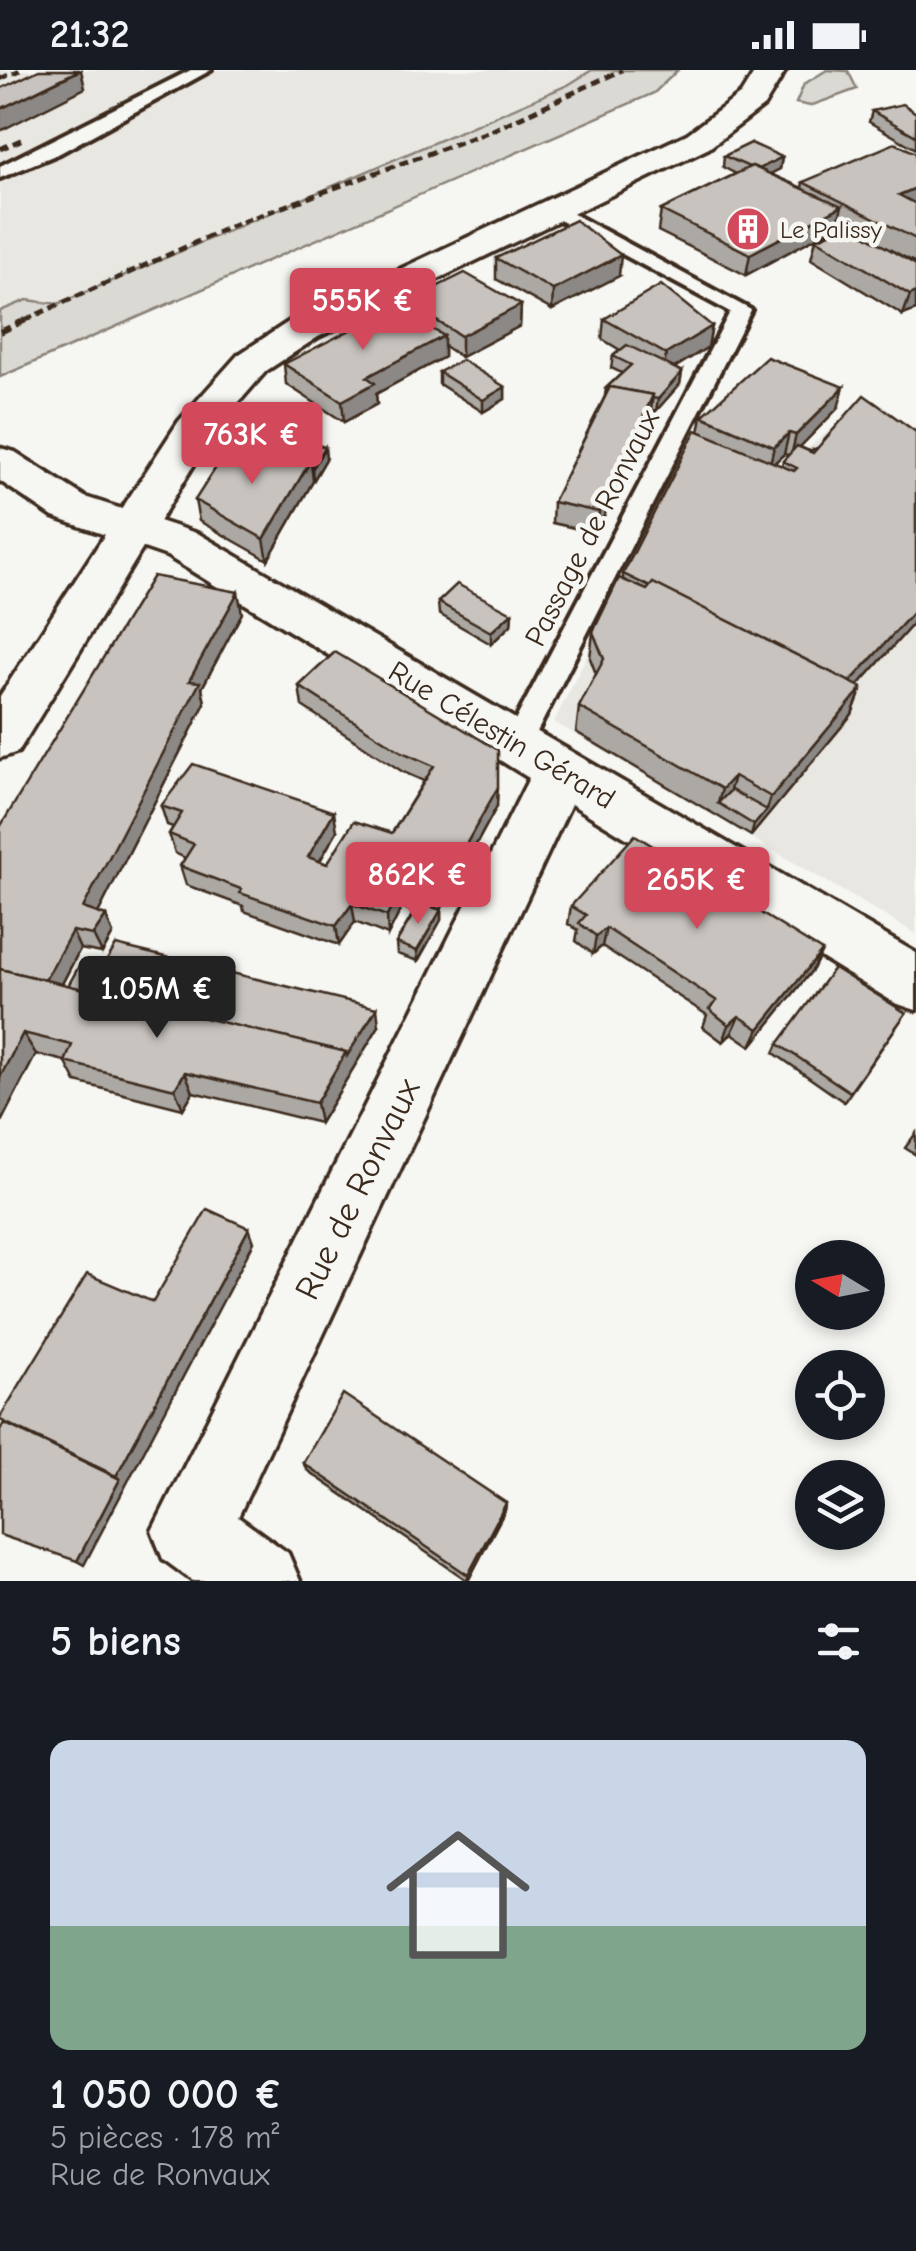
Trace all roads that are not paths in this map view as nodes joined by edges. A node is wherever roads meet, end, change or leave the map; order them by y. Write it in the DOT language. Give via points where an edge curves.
graph roads {
  1 [pos="203,70"];
  2 [pos="770,70"];
  3 [pos="0,173"];
  4 [pos="555,210"];
  5 [pos="0,461"];
  6 [pos="134,529"];
  7 [pos="0,738"];
  8 [pos="539,756"];
  9 [pos="916,984"];
  10 [pos="260,1581"];
  1 -- 3 [label="lane"];
  2 -- 4 [label="main road" via="754,100 728,122"];
  4 -- 6 [label="main road" via="304,329 252,363 200,421"];
  4 -- 8 [label="lane, Passage de Ronvaux" via="741,310"];
  5 -- 6 [label="main road, Rue Célestin Gérard" via="69,507"];
  6 -- 7 [label="main road"];
  6 -- 8 [label="main road, Rue Célestin Gérard" via="183,546"];
  8 -- 9 [label="main road, Rue Célestin Gérard"];
  8 -- 10 [label="main road, Rue de Ronvaux" via="192,1531"];
}
